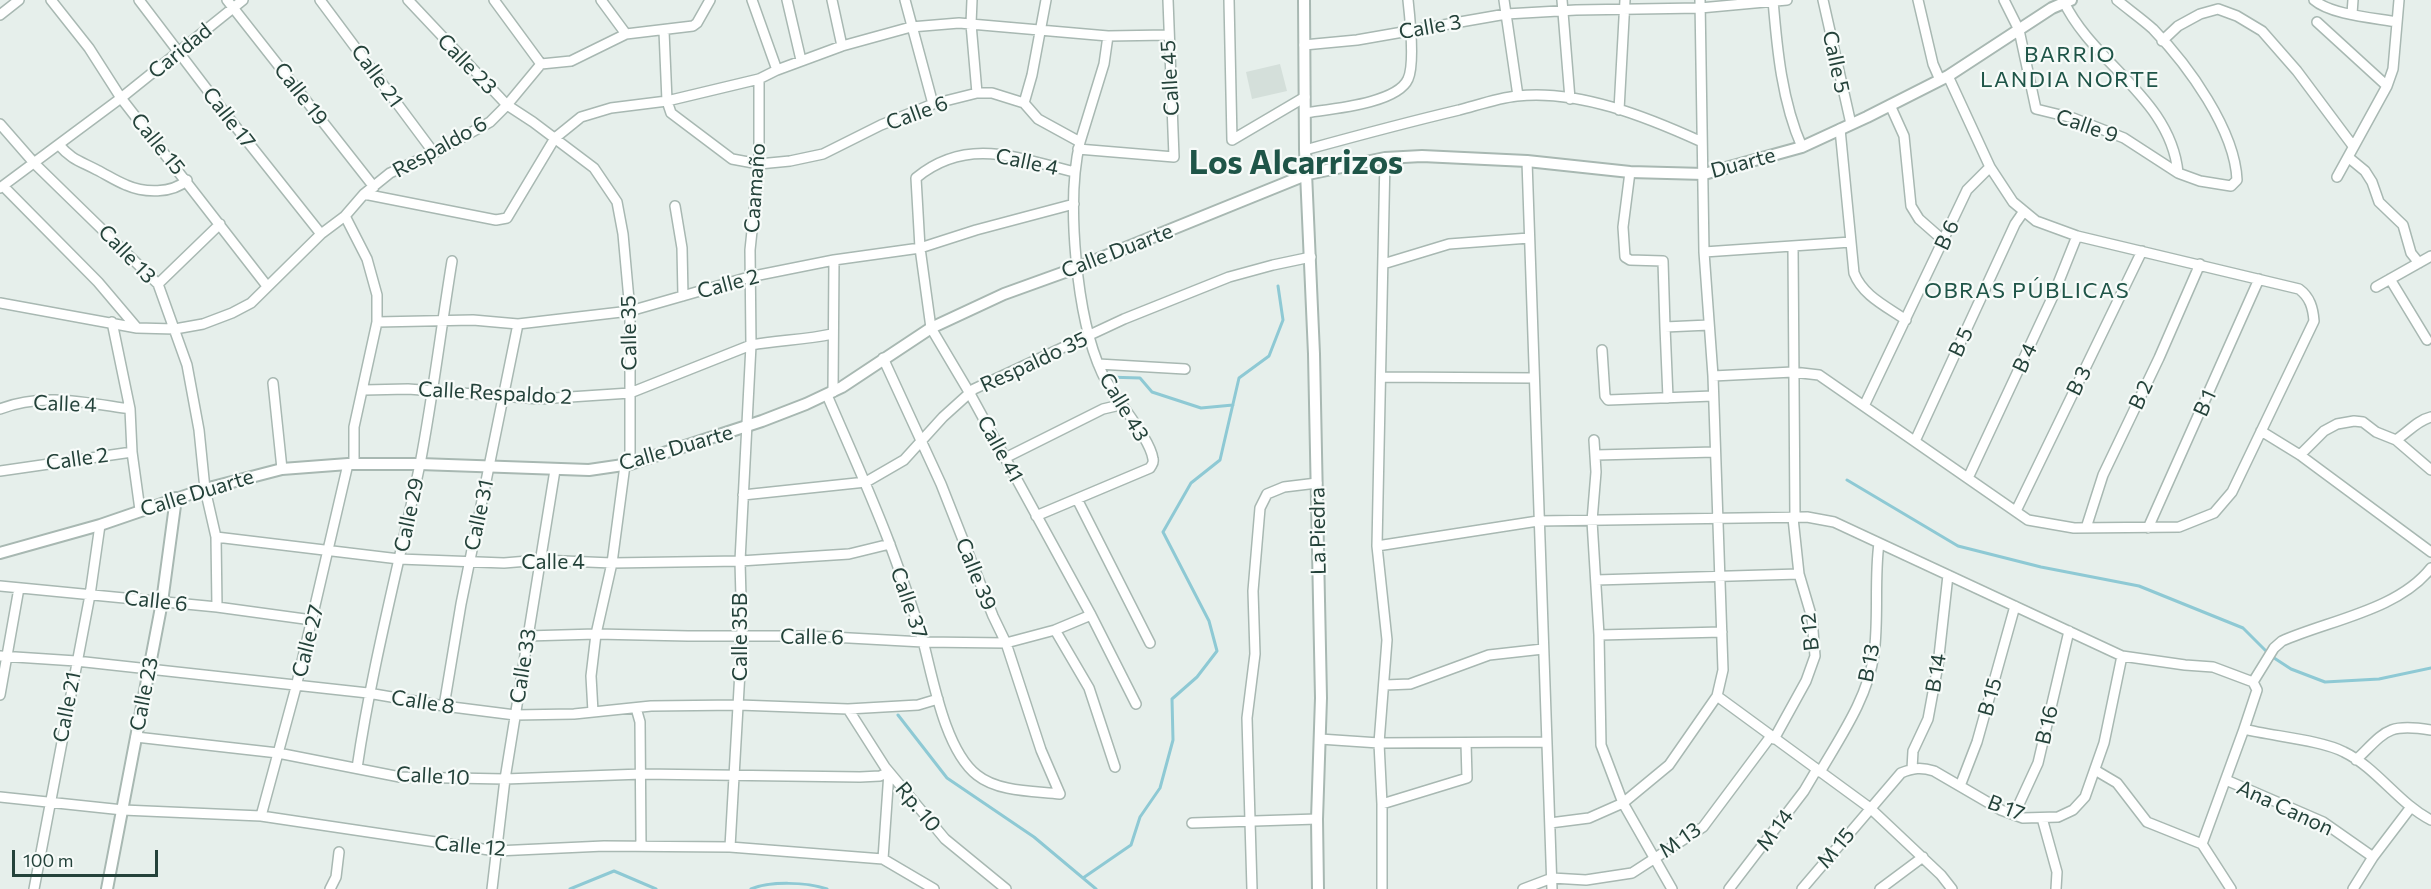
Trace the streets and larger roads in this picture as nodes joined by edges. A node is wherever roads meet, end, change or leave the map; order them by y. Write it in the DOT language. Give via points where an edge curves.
graph roads {
  1 [pos="19,0"];
  2 [pos="51,0"];
  3 [pos="139,0"];
  4 [pos="243,0"];
  5 [pos="320,0"];
  6 [pos="408,0"];
  7 [pos="494,0"];
  8 [pos="601,0"];
  9 [pos="710,0"];
  10 [pos="752,0"];
  11 [pos="787,0"];
  12 [pos="832,0"];
  13 [pos="905,0"];
  14 [pos="972,0"];
  15 [pos="1046,0"];
  16 [pos="1168,0"];
  17 [pos="1229,0"];
  18 [pos="1304,0"];
  19 [pos="1408,0"];
  20 [pos="1504,0"];
  21 [pos="1562,0"];
  22 [pos="1625,0"];
  23 [pos="1787,0"];
  24 [pos="1823,0"];
  25 [pos="1918,0"];
  26 [pos="2004,0"];
  27 [pos="2117,0"];
  28 [pos="2314,0"];
  29 [pos="2353,0"];
  30 [pos="2399,0"];
  31 [pos="1773,1"];
  32 [pos="2066,1"];
  33 [pos="230,4"];
  34 [pos="1700,4"];
  35 [pos="1563,10"];
  36 [pos="1625,10"];
  37 [pos="1506,14"];
  38 [pos="2352,14"];
  39 [pos="0,15"];
  40 [pos="2318,22"];
  41 [pos="2397,22"];
  42 [pos="971,24"];
  43 [pos="911,27"];
  44 [pos="1410,29"];
  45 [pos="1040,30"];
  46 [pos="2019,30"];
  47 [pos="664,31"];
  48 [pos="626,34"];
  49 [pos="1168,35"];
  50 [pos="1108,36"];
  51 [pos="2162,41"];
  52 [pos="1304,45"];
  53 [pos="842,46"];
  54 [pos="179,52"];
  55 [pos="801,60"];
  56 [pos="541,64"];
  57 [pos="777,70"];
  58 [pos="1944,78"];
  59 [pos="759,79"];
  60 [pos="2387,86"];
  61 [pos="976,93"];
  62 [pos="1518,96"];
  63 [pos="1305,97"];
  64 [pos="121,98"];
  65 [pos="1570,99"];
  66 [pos="667,101"];
  67 [pos="1024,103"];
  68 [pos="933,104"];
  69 [pos="507,105"];
  70 [pos="1890,105"];
  71 [pos="1619,110"];
  72 [pos="1305,113"];
  73 [pos="0,124"];
  74 [pos="1851,124"];
  75 [pos="1840,129"];
  76 [pos="555,138"];
  77 [pos="1702,142"];
  78 [pos="58,145"];
  79 [pos="1079,145"];
  80 [pos="2353,146"];
  81 [pos="1802,147"];
  82 [pos="1305,150"];
  83 [pos="434,153"];
  84 [pos="1174,157"];
  85 [pos="2348,157"];
  86 [pos="1385,158"];
  87 [pos="1527,161"];
  88 [pos="35,164"];
  89 [pos="759,164"];
  90 [pos="1990,167"];
  91 [pos="1074,172"];
  92 [pos="1630,172"];
  93 [pos="2178,173"];
  94 [pos="1308,174"];
  95 [pos="1704,174"];
  96 [pos="2337,177"];
  97 [pos="916,179"];
  98 [pos="187,180"];
  99 [pos="2,187"];
  100 [pos="374,187"];
  101 [pos="364,194"];
  102 [pos="617,202"];
  103 [pos="1074,204"];
  104 [pos="675,206"];
  105 [pos="2024,211"];
  106 [pos="345,216"];
  107 [pos="220,224"];
  108 [pos="321,234"];
  109 [pos="2077,236"];
  110 [pos="1530,238"];
  111 [pos="1944,241"];
  112 [pos="1851,242"];
  113 [pos="1793,247"];
  114 [pos="920,248"];
  115 [pos="2142,251"];
  116 [pos="1704,252"];
  117 [pos="2431,256"];
  118 [pos="1311,257"];
  119 [pos="834,260"];
  120 [pos="452,261"];
  121 [pos="2419,263"];
  122 [pos="1383,264"];
  123 [pos="2200,264"];
  124 [pos="1076,268"];
  125 [pos="749,277"];
  126 [pos="2259,279"];
  127 [pos="2390,279"];
  128 [pos="158,284"];
  129 [pos="267,286"];
  130 [pos="2376,287"];
  131 [pos="683,296"];
  132 [pos="0,303"];
  133 [pos="630,311"];
  134 [pos="1906,320"];
  135 [pos="112,322"];
  136 [pos="376,322"];
  137 [pos="442,322"];
  138 [pos="518,324"];
  139 [pos="1709,325"];
  140 [pos="1665,327"];
  141 [pos="137,328"];
  142 [pos="175,328"];
  143 [pos="930,328"];
  144 [pos="832,334"];
  145 [pos="1090,336"];
  146 [pos="2427,340"];
  147 [pos="751,345"];
  148 [pos="1602,350"];
  149 [pos="883,358"];
  150 [pos="1098,364"];
  151 [pos="1185,369"];
  152 [pos="1793,372"];
  153 [pos="1713,376"];
  154 [pos="1381,377"];
  155 [pos="1534,378"];
  156 [pos="273,383"];
  157 [pos="364,390"];
  158 [pos="433,392"];
  159 [pos="969,392"];
  160 [pos="630,393"];
  161 [pos="830,393"];
  162 [pos="1713,396"];
  163 [pos="503,398"];
  164 [pos="1668,398"];
  165 [pos="1120,405"];
  166 [pos="1864,406"];
  167 [pos="0,409"];
  168 [pos="130,409"];
  169 [pos="2431,417"];
  170 [pos="745,427"];
  171 [pos="2261,431"];
  172 [pos="1594,440"];
  173 [pos="2396,440"];
  174 [pos="1915,441"];
  175 [pos="920,442"];
  176 [pos="132,452"];
  177 [pos="1715,452"];
  178 [pos="1596,455"];
  179 [pos="2300,455"];
  180 [pos="1005,458"];
  181 [pos="351,464"];
  182 [pos="420,464"];
  183 [pos="628,464"];
  184 [pos="490,465"];
  185 [pos="282,469"];
  186 [pos="555,470"];
  187 [pos="2431,470"];
  188 [pos="0,471"];
  189 [pos="1968,478"];
  190 [pos="866,482"];
  191 [pos="1317,483"];
  192 [pos="206,489"];
  193 [pos="743,495"];
  194 [pos="176,498"];
  195 [pos="1077,499"];
  196 [pos="140,510"];
  197 [pos="2016,512"];
  198 [pos="1036,516"];
  199 [pos="1794,518"];
  200 [pos="1717,520"];
  201 [pos="1538,521"];
  202 [pos="1592,521"];
  203 [pos="100,525"];
  204 [pos="2086,528"];
  205 [pos="2148,528"];
  206 [pos="216,537"];
  207 [pos="1879,543"];
  208 [pos="890,544"];
  209 [pos="1377,546"];
  210 [pos="330,550"];
  211 [pos="2431,552"];
  212 [pos="0,553"];
  213 [pos="399,560"];
  214 [pos="470,560"];
  215 [pos="540,560"];
  216 [pos="740,561"];
  217 [pos="612,563"];
  218 [pos="2431,568"];
  219 [pos="1799,574"];
  220 [pos="1948,575"];
  221 [pos="1720,576"];
  222 [pos="1596,580"];
  223 [pos="0,586"];
  224 [pos="19,588"];
  225 [pos="90,595"];
  226 [pos="162,602"];
  227 [pos="2015,606"];
  228 [pos="217,607"];
  229 [pos="1091,615"];
  230 [pos="312,620"];
  231 [pos="1055,630"];
  232 [pos="2069,631"];
  233 [pos="1722,632"];
  234 [pos="596,634"];
  235 [pos="1599,635"];
  236 [pos="527,636"];
  237 [pos="742,636"];
  238 [pos="923,642"];
  239 [pos="1006,643"];
  240 [pos="1150,643"];
  241 [pos="1543,649"];
  242 [pos="4,656"];
  243 [pos="2122,656"];
  244 [pos="76,661"];
  245 [pos="148,671"];
  246 [pos="2253,682"];
  247 [pos="1385,685"];
  248 [pos="296,687"];
  249 [pos="368,693"];
  250 [pos="0,695"];
  251 [pos="1717,696"];
  252 [pos="938,699"];
  253 [pos="1136,704"];
  254 [pos="739,705"];
  255 [pos="444,706"];
  256 [pos="636,708"];
  257 [pos="848,709"];
  258 [pos="593,712"];
  259 [pos="516,715"];
  260 [pos="2244,729"];
  261 [pos="2431,730"];
  262 [pos="136,737"];
  263 [pos="1772,738"];
  264 [pos="1320,739"];
  265 [pos="1546,742"];
  266 [pos="1379,743"];
  267 [pos="1466,743"];
  268 [pos="278,753"];
  269 [pos="2356,760"];
  270 [pos="1115,767"];
  271 [pos="357,768"];
  272 [pos="1912,769"];
  273 [pos="2095,770"];
  274 [pos="1818,771"];
  275 [pos="889,772"];
  276 [pos="642,774"];
  277 [pos="733,776"];
  278 [pos="505,779"];
  279 [pos="2226,780"];
  280 [pos="1960,786"];
  281 [pos="1060,794"];
  282 [pos="0,797"];
  283 [pos="49,802"];
  284 [pos="1623,803"];
  285 [pos="1382,804"];
  286 [pos="2411,807"];
  287 [pos="1870,808"];
  288 [pos="123,810"];
  289 [pos="2014,815"];
  290 [pos="261,816"];
  291 [pos="2042,818"];
  292 [pos="1317,819"];
  293 [pos="2431,820"];
  294 [pos="1251,822"];
  295 [pos="1192,823"];
  296 [pos="1550,823"];
  297 [pos="2202,844"];
  298 [pos="641,846"];
  299 [pos="730,848"];
  300 [pos="496,851"];
  301 [pos="339,852"];
  302 [pos="1923,857"];
  303 [pos="2373,857"];
  304 [pos="1654,858"];
  305 [pos="883,859"];
  306 [pos="1552,878"];
  307 [pos="34,889"];
  308 [pos="107,889"];
  309 [pos="330,889"];
  310 [pos="492,889"];
  311 [pos="934,889"];
  312 [pos="1006,889"];
  313 [pos="1251,889"];
  314 [pos="1318,889"];
  315 [pos="1382,889"];
  316 [pos="1523,889"];
  317 [pos="1552,889"];
  318 [pos="1672,889"];
  319 [pos="1729,889"];
  320 [pos="1802,889"];
  321 [pos="1880,889"];
  322 [pos="1952,889"];
  323 [pos="2056,889"];
  324 [pos="2230,889"];
  325 [pos="2353,889"];
  1 -- 39 [label="street"];
  2 -- 64 [label="street, Calle 15" via="89,48"];
  3 -- 54 [label="street, Calle 17"];
  4 -- 33 [label="street, Caridad"];
  5 -- 83 [label="street, Calle 21"];
  6 -- 69 [label="street, Calle 23"];
  7 -- 56 [label="street"];
  8 -- 48 [label="street"];
  9 -- 47 [label="street" via="693,26"];
  10 -- 57 [label="street"];
  11 -- 55 [label="street"];
  12 -- 53 [label="street"];
  13 -- 43 [label="street"];
  14 -- 42 [label="street"];
  15 -- 45 [label="street"];
  16 -- 49 [label="street, Calle 45"];
  17 -- 63 [label="street" via="1232,140"];
  18 -- 52 [label="street, La Piedra"];
  19 -- 44 [label="street"];
  20 -- 37 [label="street"];
  21 -- 35 [label="street"];
  22 -- 36 [label="street"];
  23 -- 31 [label="street, Calle 3"];
  24 -- 74 [label="street, Calle 5"];
  25 -- 58 [label="street" via="1933,64"];
  26 -- 46 [label="street, Calle 9"];
  27 -- 51 [label="street"];
  28 -- 38 [label="street"];
  29 -- 38 [label="street"];
  30 -- 41 [label="street"];
  31 -- 34 [label="street, Calle 3"];
  31 -- 81 [label="street" via="1778,54"];
  32 -- 46 [label="street, Duarte"];
  32 -- 93 [label="street" via="2170,137"];
  33 -- 54 [label="street, Caridad"];
  33 -- 100 [label="street, Calle 19"];
  34 -- 36 [label="street, Calle 3"];
  34 -- 77 [label="street"];
  35 -- 36 [label="street, Calle 3"];
  35 -- 37 [label="street, Calle 3"];
  35 -- 65 [label="street"];
  36 -- 71 [label="street"];
  37 -- 44 [label="street, Calle 3"];
  37 -- 62 [label="street"];
  38 -- 41 [label="street"];
  40 -- 60 [label="street"];
  41 -- 60 [label="street" via="2393,69"];
  42 -- 43 [label="street"];
  42 -- 45 [label="street"];
  42 -- 61 [label="street"];
  43 -- 53 [label="street"];
  43 -- 68 [label="street"];
  44 -- 52 [label="street, Calle 3"];
  44 -- 72 [label="street" via="1410,73 1403,86 1387,96"];
  45 -- 50 [label="street"];
  45 -- 67 [label="street"];
  46 -- 58 [label="street, Duarte"];
  46 -- 93 [label="street, Calle 9" via="2036,109 2073,117 2124,138"];
  47 -- 48 [label="street"];
  47 -- 66 [label="street"];
  48 -- 56 [label="street" via="571,61"];
  49 -- 50 [label="street"];
  49 -- 84 [label="street, Calle 45"];
  50 -- 79 [label="street, Calle 43" via="1104,64"];
  51 -- 80 [label="street" via="2200,14 2218,9 2237,16 2262,31"];
  51 -- 93 [label="street, Calle 9" via="2195,81 2224,129 2237,180 2231,186"];
  52 -- 63 [label="street, La Piedra"];
  53 -- 55 [label="street"];
  54 -- 64 [label="street, Caridad"];
  54 -- 108 [label="street, Calle 17"];
  55 -- 57 [label="street"];
  56 -- 69 [label="street, Respaldo 6"];
  57 -- 59 [label="street"];
  58 -- 70 [label="street, Duarte"];
  58 -- 90 [label="street"];
  59 -- 66 [label="street"];
  59 -- 89 [label="street, Caamaño"];
  60 -- 80 [label="street"];
  61 -- 67 [label="street, Calle 6" via="992,93"];
  61 -- 68 [label="street, Calle 6"];
  62 -- 65 [label="street"];
  62 -- 82 [label="street"];
  63 -- 72 [label="street, La Piedra"];
  64 -- 78 [label="street, Caridad"];
  64 -- 98 [label="street, Calle 15"];
  65 -- 71 [label="street"];
  66 -- 76 [label="street" via="581,117"];
  66 -- 89 [label="street, Calle 6" via="671,113 732,159"];
  67 -- 79 [label="street, Calle 6" via="1038,119"];
  68 -- 89 [label="street, Calle 6" via="823,154"];
  69 -- 76 [label="street, Calle 23"];
  69 -- 83 [label="street, Respaldo 6" via="490,122"];
  70 -- 74 [label="street, Duarte"];
  70 -- 111 [label="street" via="1904,136 1911,206 1919,219"];
  71 -- 77 [label="street" via="1656,121"];
  72 -- 82 [label="street, La Piedra"];
  73 -- 88 [label="street, Calle 13"];
  74 -- 75 [label="street, Duarte"];
  75 -- 81 [label="street, Duarte"];
  75 -- 112 [label="street"];
  76 -- 101 [label="street" via="507,218 496,220"];
  76 -- 102 [label="street, Calle 23" via="594,168"];
  77 -- 95 [label="street"];
  78 -- 88 [label="street, Caridad"];
  78 -- 98 [label="street" via="73,160 128,187 164,191 179,188"];
  79 -- 84 [label="street, Calle 6"];
  79 -- 91 [label="street, Calle 43"];
  80 -- 85 [label="street"];
  81 -- 95 [label="street, Duarte"];
  82 -- 94 [label="street, La Piedra"];
  83 -- 100 [label="street, Respaldo 6" via="390,173"];
  85 -- 96 [label="street"];
  85 -- 121 [label="street" via="2365,171 2379,202 2403,225 2411,253"];
  86 -- 87 [label="street, Duarte"];
  86 -- 94 [label="street, Duarte"];
  86 -- 122 [label="street"];
  87 -- 92 [label="street, Duarte"];
  87 -- 110 [label="street"];
  88 -- 99 [label="street, Caridad"];
  88 -- 128 [label="street, Calle 13"];
  89 -- 125 [label="street, Caamaño"];
  90 -- 105 [label="street" via="2013,202"];
  90 -- 111 [label="street, B 6" via="1967,190"];
  91 -- 97 [label="street, Calle 4" via="988,153 952,156"];
  91 -- 103 [label="street, Calle 43"];
  92 -- 95 [label="street, Duarte"];
  92 -- 140 [label="street" via="1623,227 1625,257 1663,261"];
  94 -- 118 [label="street, La Piedra"];
  94 -- 124 [label="street, Calle Duarte"];
  95 -- 116 [label="street"];
  97 -- 114 [label="street, Calle 41"];
  98 -- 107 [label="street, Calle 15"];
  99 -- 141 [label="street" via="98,282"];
  100 -- 101 [label="street, Respaldo 6"];
  101 -- 106 [label="street, Respaldo 6"];
  102 -- 133 [label="street, Calle 35"];
  103 -- 114 [label="street, Calle 2"];
  103 -- 124 [label="street, Calle 43"];
  104 -- 131 [label="street" via="682,248"];
  105 -- 109 [label="street" via="2036,221"];
  105 -- 174 [label="street, B 5"];
  106 -- 108 [label="street, Respaldo 6"];
  106 -- 136 [label="street, Calle 27" via="367,259 377,295"];
  107 -- 128 [label="street"];
  107 -- 129 [label="street, Calle 15"];
  108 -- 129 [label="street, Respaldo 6"];
  109 -- 115 [label="street"];
  109 -- 189 [label="street, B 4"];
  110 -- 122 [label="street" via="1449,244"];
  110 -- 155 [label="street"];
  111 -- 134 [label="street, B 6"];
  112 -- 113 [label="street"];
  112 -- 134 [label="street" via="1859,285"];
  113 -- 116 [label="street"];
  113 -- 152 [label="street, B 12"];
  114 -- 119 [label="street, Calle 2"];
  114 -- 143 [label="street, Calle 41"];
  115 -- 123 [label="street"];
  115 -- 197 [label="street, B 3"];
  116 -- 139 [label="street"];
  117 -- 121 [label="street"];
  118 -- 145 [label="street, Respaldo 35" via="1229,278"];
  118 -- 191 [label="street, La Piedra"];
  119 -- 125 [label="street, Calle 2"];
  119 -- 144 [label="street"];
  120 -- 137 [label="street, Calle 29"];
  121 -- 127 [label="street"];
  122 -- 154 [label="street"];
  123 -- 126 [label="street"];
  123 -- 204 [label="street, B 2" via="2103,475"];
  124 -- 143 [label="street, Calle Duarte" via="1004,294"];
  124 -- 145 [label="street, Calle 43"];
  125 -- 131 [label="street, Calle 2"];
  125 -- 147 [label="street, Caamaño"];
  126 -- 171 [label="street" via="2299,288 2313,308 2314,321"];
  126 -- 205 [label="street, B 1"];
  127 -- 130 [label="street"];
  127 -- 146 [label="street"];
  128 -- 142 [label="street, Calle 13"];
  129 -- 142 [label="street" via="232,314"];
  131 -- 133 [label="street, Calle 2"];
  132 -- 135 [label="street"];
  133 -- 138 [label="street, Calle 2"];
  133 -- 160 [label="street, Calle 35"];
  134 -- 166 [label="street, B 6"];
  135 -- 141 [label="street"];
  135 -- 168 [label="street"];
  136 -- 137 [label="street, Calle 2"];
  136 -- 157 [label="street, Calle 27"];
  137 -- 138 [label="street, Calle 2"];
  137 -- 158 [label="street, Calle 29"];
  138 -- 163 [label="street, Calle 31"];
  139 -- 140 [label="street"];
  139 -- 153 [label="street"];
  140 -- 164 [label="street"];
  141 -- 142 [label="street"];
  142 -- 192 [label="street, Calle 13" via="187,365"];
  143 -- 149 [label="street, Calle Duarte"];
  143 -- 159 [label="street, Calle 41"];
  144 -- 147 [label="street, Calle Respaldo 2"];
  144 -- 161 [label="street"];
  145 -- 150 [label="street, Calle 43"];
  145 -- 159 [label="street, Respaldo 35"];
  147 -- 160 [label="street, Calle Respaldo 2"];
  147 -- 170 [label="street, Caamaño"];
  148 -- 164 [label="street" via="1608,400"];
  149 -- 161 [label="street, Calle Duarte"];
  149 -- 175 [label="street, Calle 39"];
  150 -- 151 [label="street"];
  150 -- 165 [label="street, Calle 43"];
  152 -- 153 [label="street"];
  152 -- 166 [label="street" via="1819,375"];
  152 -- 199 [label="street, B 12"];
  153 -- 162 [label="street"];
  154 -- 155 [label="street"];
  154 -- 209 [label="street"];
  155 -- 201 [label="street"];
  156 -- 185 [label="street"];
  157 -- 158 [label="street, Calle Respaldo 2"];
  157 -- 181 [label="street, Calle 27" via="354,427"];
  158 -- 163 [label="street, Calle Respaldo 2"];
  158 -- 182 [label="street, Calle 29"];
  159 -- 175 [label="street, Respaldo 35"];
  159 -- 180 [label="street, Calle 41"];
  160 -- 163 [label="street, Calle Respaldo 2"];
  160 -- 183 [label="street, Calle 35"];
  161 -- 170 [label="street, Calle Duarte"];
  161 -- 190 [label="street, Calle 37"];
  162 -- 164 [label="street"];
  162 -- 177 [label="street"];
  163 -- 184 [label="street, Calle 31"];
  165 -- 180 [label="street"];
  165 -- 195 [label="street, Calle 43" via="1141,433 1153,464"];
  166 -- 174 [label="street"];
  167 -- 168 [label="street, Calle 4" via="54,399"];
  168 -- 176 [label="street"];
  169 -- 173 [label="street"];
  170 -- 183 [label="street, Calle Duarte"];
  170 -- 193 [label="street, Calle 35B"];
  171 -- 179 [label="street"];
  171 -- 205 [label="street" via="2232,492 2214,513 2180,527"];
  172 -- 178 [label="street"];
  173 -- 179 [label="street" via="2363,422 2347,421 2324,431"];
  173 -- 187 [label="street"];
  174 -- 189 [label="street"];
  175 -- 190 [label="street, Respaldo 35" via="904,460"];
  175 -- 239 [label="street, Calle 39"];
  176 -- 188 [label="street, Calle 2"];
  176 -- 196 [label="street, Calle 2"];
  177 -- 178 [label="street"];
  177 -- 200 [label="street"];
  178 -- 202 [label="street"];
  179 -- 211 [label="street"];
  180 -- 198 [label="street, Calle 41"];
  181 -- 182 [label="street, Calle Duarte"];
  181 -- 185 [label="street, Calle Duarte"];
  181 -- 210 [label="street, Calle 27"];
  182 -- 184 [label="street, Calle Duarte"];
  182 -- 213 [label="street, Calle 29"];
  183 -- 186 [label="street, Calle Duarte" via="590,471"];
  183 -- 217 [label="street, Calle 35"];
  184 -- 186 [label="street, Calle Duarte"];
  184 -- 214 [label="street, Calle 31"];
  185 -- 192 [label="street, Calle Duarte"];
  186 -- 215 [label="street, Calle 33"];
  189 -- 197 [label="street"];
  190 -- 193 [label="street, Respaldo 35"];
  190 -- 208 [label="street, Calle 37"];
  191 -- 264 [label="street, La Piedra"];
  191 -- 294 [label="street" via="1284,487 1267,494 1260,508 1253,591 1255,654 1247,718"];
  192 -- 194 [label="street, Calle Duarte"];
  192 -- 206 [label="street, Calle 13"];
  193 -- 216 [label="street, Calle 35B"];
  194 -- 196 [label="street, Calle Duarte"];
  194 -- 226 [label="street, Calle 23"];
  195 -- 198 [label="street"];
  195 -- 240 [label="street"];
  196 -- 203 [label="street, Calle Duarte"];
  197 -- 204 [label="street" via="2028,520"];
  198 -- 229 [label="street, Calle 41"];
  199 -- 200 [label="street"];
  199 -- 207 [label="street" via="1834,522"];
  199 -- 219 [label="street, B 12"];
  200 -- 202 [label="street"];
  200 -- 221 [label="street"];
  201 -- 202 [label="street"];
  201 -- 209 [label="street"];
  201 -- 241 [label="street"];
  202 -- 222 [label="street"];
  203 -- 212 [label="street, Calle Duarte"];
  203 -- 225 [label="street, Calle 21"];
  204 -- 205 [label="street"];
  206 -- 210 [label="street, Calle 4"];
  206 -- 228 [label="street, Calle 13"];
  207 -- 220 [label="street"];
  207 -- 274 [label="street, B 13" via="1874,655 1863,693"];
  208 -- 216 [label="street, Calle 4" via="849,554"];
  208 -- 238 [label="street, Calle 37"];
  209 -- 247 [label="street" via="1387,640"];
  210 -- 213 [label="street, Calle 4"];
  210 -- 230 [label="street, Calle 27"];
  213 -- 214 [label="street, Calle 4"];
  213 -- 249 [label="street, Calle 29"];
  214 -- 215 [label="street, Calle 4"];
  214 -- 255 [label="street, Calle 31"];
  215 -- 217 [label="street, Calle 4"];
  215 -- 236 [label="street, Calle 33"];
  216 -- 217 [label="street, Calle 4"];
  216 -- 237 [label="street, Calle 35B"];
  217 -- 234 [label="street, Calle 35"];
  218 -- 246 [label="street" via="2406,592 2282,641"];
  219 -- 221 [label="street"];
  219 -- 263 [label="street, B 12" via="1812,618 1815,656 1806,681"];
  220 -- 227 [label="street"];
  220 -- 272 [label="street, B 14" via="1928,719 1913,751"];
  221 -- 222 [label="street"];
  221 -- 233 [label="street"];
  222 -- 235 [label="street"];
  223 -- 224 [label="street, Calle 6"];
  224 -- 225 [label="street, Calle 6"];
  224 -- 242 [label="street"];
  225 -- 226 [label="street, Calle 6"];
  225 -- 244 [label="street, Calle 21"];
  226 -- 228 [label="street, Calle 6"];
  226 -- 245 [label="street, Calle 23"];
  227 -- 232 [label="street"];
  227 -- 280 [label="street, B 15" via="1977,742"];
  228 -- 230 [label="street, Calle 6"];
  229 -- 231 [label="street, Calle 6"];
  229 -- 253 [label="street, Calle 41"];
  230 -- 248 [label="street, Calle 27"];
  231 -- 239 [label="street, Calle 6"];
  231 -- 270 [label="street" via="1089,688"];
  232 -- 243 [label="street"];
  232 -- 289 [label="street, B 16" via="2038,763"];
  233 -- 235 [label="street"];
  233 -- 251 [label="street" via="1723,670"];
  234 -- 236 [label="street, Calle 6"];
  234 -- 237 [label="street, Calle 6"];
  234 -- 258 [label="street, Calle 35" via="591,676"];
  235 -- 284 [label="street" via="1601,745"];
  236 -- 259 [label="street, Calle 33"];
  237 -- 238 [label="street, Calle 6"];
  237 -- 254 [label="street, Calle 35B"];
  238 -- 239 [label="street, Calle 6"];
  238 -- 252 [label="street, Calle 37"];
  239 -- 281 [label="street, Calle 39" via="1041,750"];
  241 -- 247 [label="street" via="1489,655 1410,684"];
  241 -- 265 [label="street"];
  242 -- 244 [label="street, Calle 8"];
  242 -- 250 [label="street"];
  243 -- 246 [label="street" via="2213,667"];
  243 -- 273 [label="street, B 17"];
  244 -- 245 [label="street, Calle 8"];
  244 -- 283 [label="street, Calle 21"];
  245 -- 248 [label="street, Calle 8"];
  245 -- 262 [label="street, Calle 23"];
  246 -- 260 [label="street" via="2257,690"];
  247 -- 266 [label="street"];
  248 -- 249 [label="street, Calle 8"];
  248 -- 268 [label="street, Calle 27"];
  249 -- 255 [label="street, Calle 8"];
  249 -- 271 [label="street, Calle 29"];
  251 -- 263 [label="street"];
  251 -- 284 [label="street" via="1669,765"];
  252 -- 257 [label="street, Calle 8" via="918,705"];
  252 -- 281 [label="street, Calle 37" via="947,728 977,776 1011,788"];
  254 -- 256 [label="street, Calle 8"];
  254 -- 257 [label="street, Calle 8"];
  254 -- 277 [label="street, Calle 35B"];
  255 -- 259 [label="street, Calle 8"];
  256 -- 258 [label="street, Calle 8"];
  256 -- 276 [label="street"];
  257 -- 275 [label="street, Rp. 10"];
  258 -- 259 [label="street, Calle 8"];
  259 -- 278 [label="street, Calle 33"];
  260 -- 269 [label="street" via="2343,751"];
  260 -- 279 [label="street"];
  261 -- 269 [label="street" via="2397,727 2381,736"];
  262 -- 268 [label="street, Calle 10"];
  262 -- 288 [label="street, Calle 23"];
  263 -- 274 [label="street"];
  263 -- 304 [label="street, M 13" via="1703,827"];
  264 -- 266 [label="street"];
  264 -- 292 [label="street, La Piedra"];
  265 -- 267 [label="street"];
  265 -- 296 [label="street"];
  266 -- 267 [label="street"];
  266 -- 285 [label="street"];
  267 -- 285 [label="street" via="1467,778"];
  268 -- 271 [label="street, Calle 10"];
  268 -- 290 [label="street, Calle 27"];
  269 -- 286 [label="street"];
  271 -- 278 [label="street, Calle 10" via="400,777"];
  272 -- 280 [label="street, B 17" via="1934,771"];
  272 -- 287 [label="street" via="1901,773"];
  273 -- 291 [label="street, B 17" via="2085,797 2073,810"];
  273 -- 297 [label="street" via="2117,783 2148,822"];
  274 -- 287 [label="street"];
  274 -- 319 [label="street, M 14"];
  275 -- 277 [label="street, Calle 10" via="880,776"];
  275 -- 305 [label="street"];
  275 -- 312 [label="street, Rp. 10" via="945,839"];
  276 -- 277 [label="street, Calle 10"];
  276 -- 278 [label="street, Calle 10"];
  276 -- 298 [label="street"];
  277 -- 299 [label="street, Calle 35B"];
  278 -- 300 [label="street, Calle 33"];
  279 -- 297 [label="street"];
  279 -- 303 [label="street, Ana Canon" via="2323,822"];
  280 -- 289 [label="street, B 17"];
  282 -- 283 [label="street, Calle 12"];
  283 -- 288 [label="street, Calle 12"];
  283 -- 307 [label="street, Calle 21"];
  284 -- 296 [label="street" via="1589,818"];
  284 -- 304 [label="street"];
  285 -- 315 [label="street"];
  286 -- 293 [label="street"];
  286 -- 303 [label="street"];
  287 -- 302 [label="street"];
  287 -- 320 [label="street, M 15"];
  288 -- 290 [label="street, Calle 12"];
  288 -- 308 [label="street, Calle 23"];
  289 -- 291 [label="street, B 17"];
  290 -- 300 [label="street, Calle 12"];
  291 -- 323 [label="street" via="2057,872"];
  292 -- 294 [label="street"];
  292 -- 314 [label="street, La Piedra"];
  294 -- 295 [label="street"];
  294 -- 313 [label="street"];
  296 -- 306 [label="street"];
  297 -- 324 [label="street"];
  298 -- 299 [label="street, Calle 12"];
  298 -- 300 [label="street, Calle 12"];
  299 -- 305 [label="street, Calle 12"];
  300 -- 310 [label="street, Calle 33"];
  301 -- 309 [label="street"];
  302 -- 321 [label="street"];
  302 -- 322 [label="street"];
  303 -- 325 [label="street"];
  304 -- 306 [label="street, M 13" via="1632,873 1586,880"];
  304 -- 318 [label="street"];
  305 -- 311 [label="street, Calle 12"];
  306 -- 316 [label="street"];
  306 -- 317 [label="street"];
}
